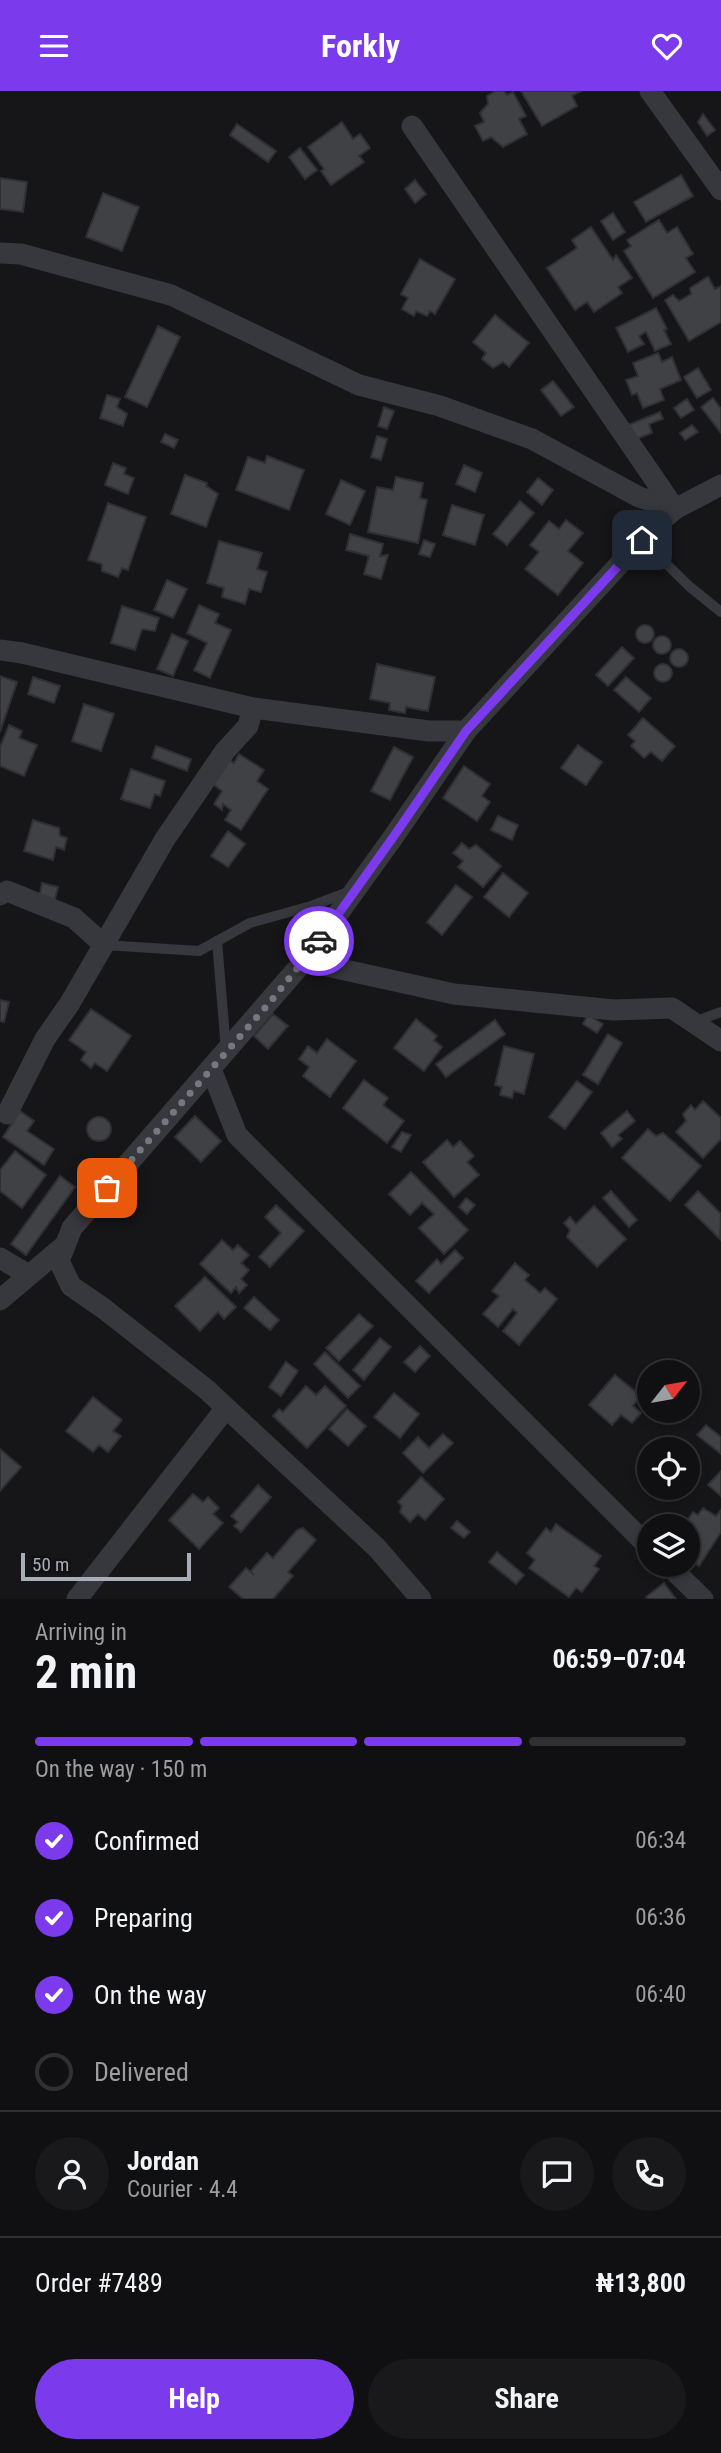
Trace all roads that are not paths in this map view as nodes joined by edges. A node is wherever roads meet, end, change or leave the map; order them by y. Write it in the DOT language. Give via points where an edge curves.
graph roads {
  1 [pos="650,91"];
  2 [pos="412,126"];
  3 [pos="721,190"];
  4 [pos="2,253"];
  5 [pos="721,485"];
  6 [pos="639,497"];
  7 [pos="675,509"];
  8 [pos="647,535"];
  9 [pos="721,612"];
  10 [pos="0,650"];
  11 [pos="253,708"];
  12 [pos="466,731"];
  13 [pos="356,890"];
  14 [pos="0,895"];
  15 [pos="216,941"];
  16 [pos="104,945"];
  17 [pos="304,961"];
  18 [pos="721,1013"];
  19 [pos="693,1022"];
  20 [pos="721,1041"];
  21 [pos="226,1053"];
  22 [pos="211,1069"];
  23 [pos="7,1114"];
  24 [pos="66,1243"];
  25 [pos="0,1258"];
  26 [pos="29,1275"];
  27 [pos="0,1300"];
  28 [pos="226,1408"];
  29 [pos="637,1534"];
  30 [pos="680,1577"];
  31 [pos="77,1599"];
  32 [pos="421,1599"];
  33 [pos="703,1599"];
  1 -- 3 [label="street"];
  2 -- 7 [label="street"];
  4 -- 6 [label="street" via="21,254 171,295 359,385 440,406 533,439"];
  5 -- 7 [label="street"];
  6 -- 7 [label="street"];
  6 -- 8 [label="street"];
  7 -- 8 [label="street"];
  8 -- 9 [label="lane" via="690,587"];
  8 -- 12 [label="street"];
  10 -- 11 [label="street"];
  11 -- 12 [label="street" via="429,731"];
  11 -- 16 [label="street" via="248,726 225,751 165,839"];
  12 -- 13 [label="street"];
  13 -- 15 [label="lane" via="250,923"];
  13 -- 17 [label="street"];
  14 -- 16 [label="street" via="7,891 74,918"];
  15 -- 16 [label="lane" via="199,951"];
  15 -- 21 [label="lane"];
  16 -- 23 [label="street" via="46,1039"];
  17 -- 19 [label="street" via="454,994 614,1010 672,1008"];
  17 -- 21 [label="street"];
  18 -- 19 [label="lane"];
  19 -- 20 [label="street"];
  21 -- 22 [label="street"];
  22 -- 24 [label="street" via="72,1228"];
  22 -- 29 [label="street" via="237,1135"];
  24 -- 26 [label="street"];
  24 -- 28 [label="street" via="59,1261 71,1286"];
  25 -- 26 [label="street"];
  26 -- 27 [label="street"];
  28 -- 31 [label="street"];
  28 -- 32 [label="street" via="377,1548"];
  30 -- 33 [label="street"];
}
